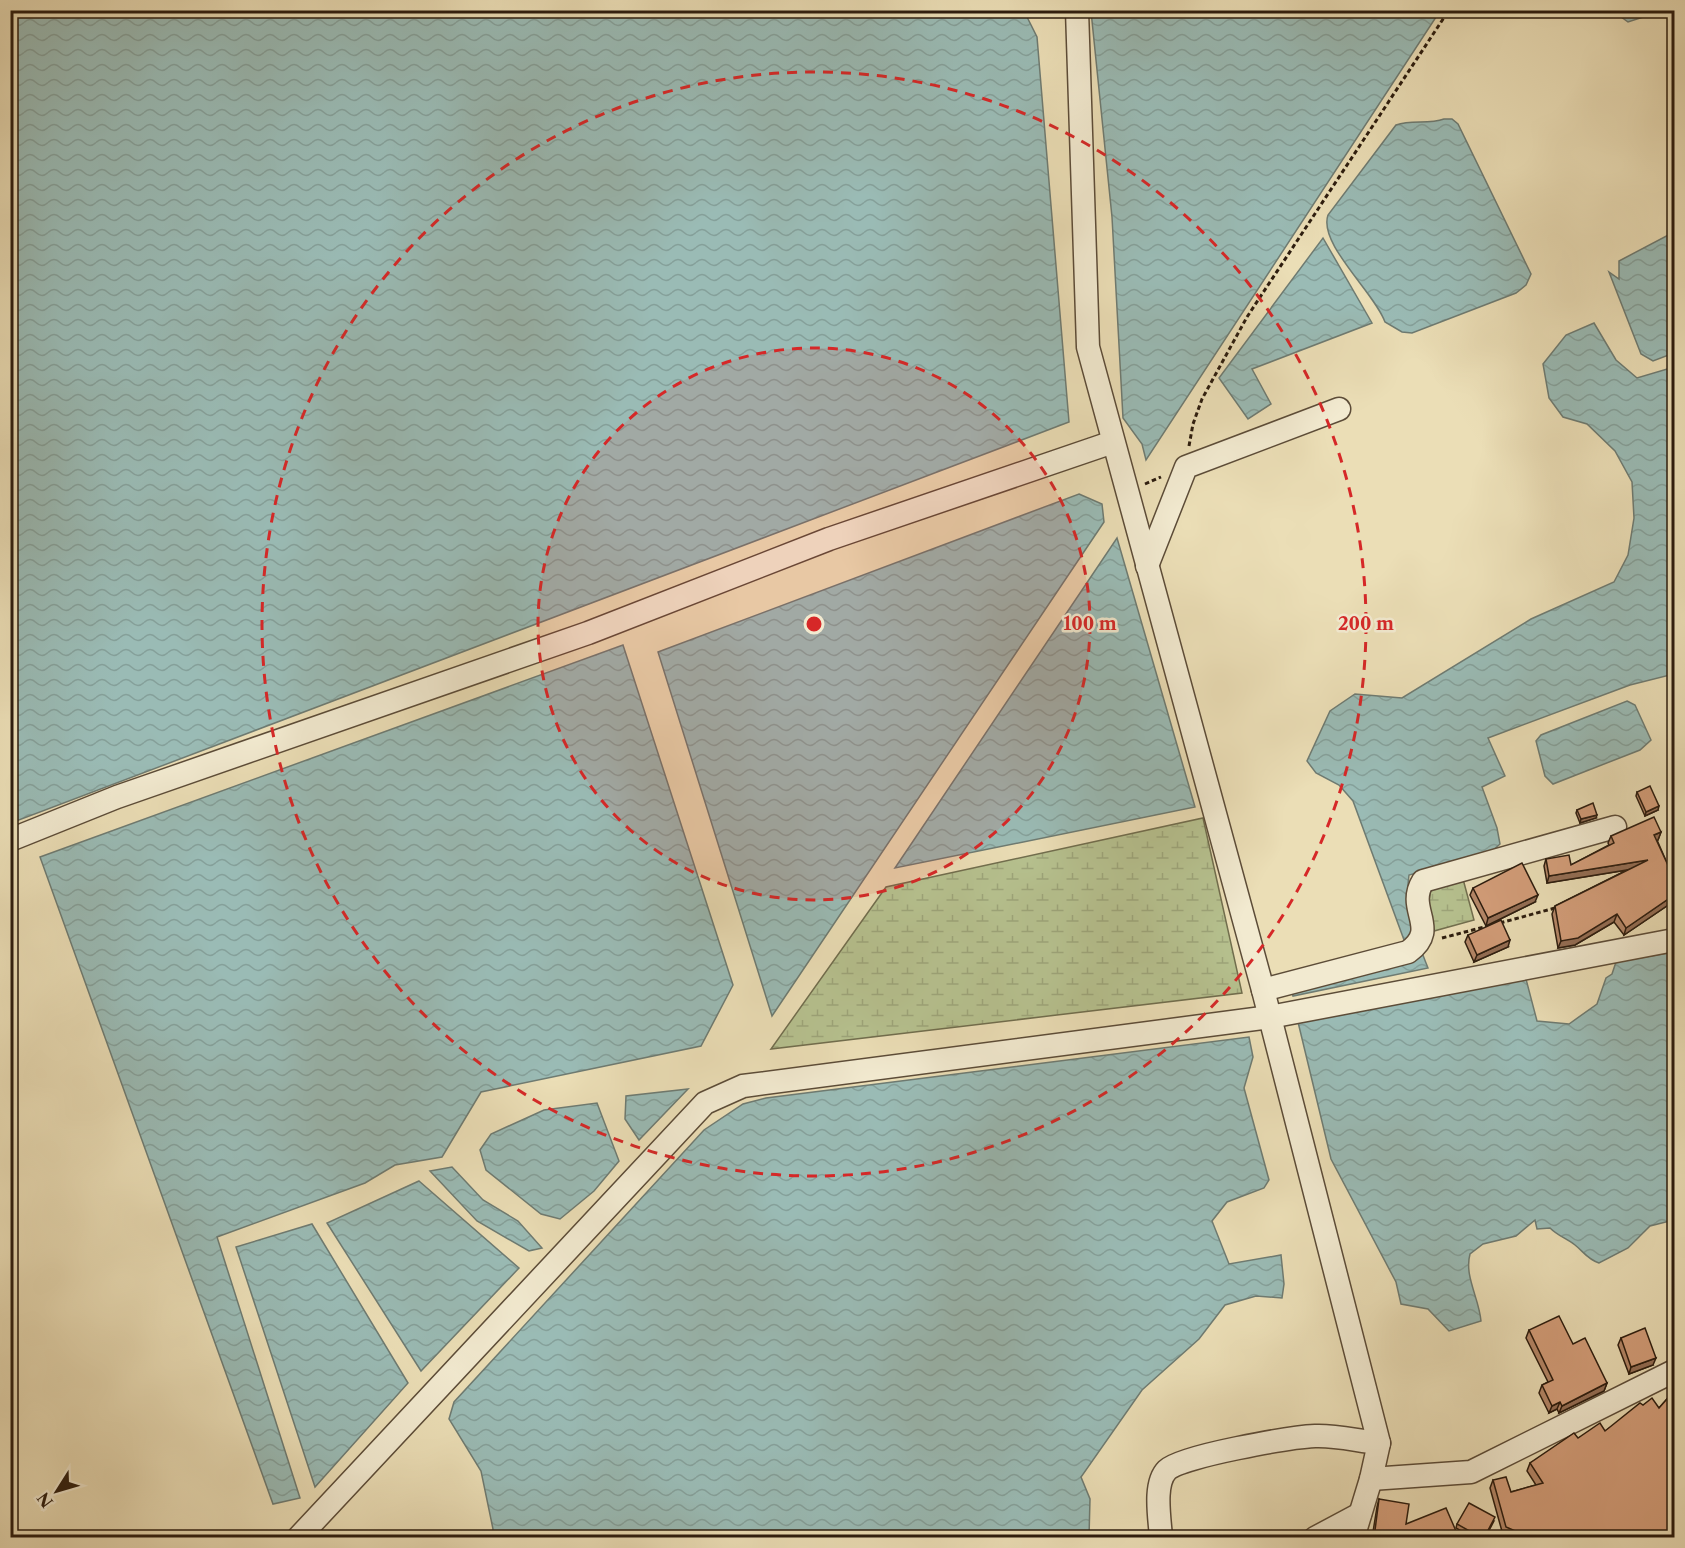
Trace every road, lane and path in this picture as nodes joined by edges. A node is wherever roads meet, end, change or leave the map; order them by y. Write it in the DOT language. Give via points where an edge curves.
graph roads {
  1 [pos="1077,10"];
  2 [pos="1449,10"];
  3 [pos="1339,409"];
  4 [pos="1113,442"];
  5 [pos="1186,467"];
  6 [pos="1126,491"];
  7 [pos="1147,566"];
  8 [pos="1615,827"];
  9 [pos="10,840"];
  10 [pos="1674,866"];
  11 [pos="1660,872"];
  12 [pos="1557,908"];
  13 [pos="1674,940"];
  14 [pos="1414,947"];
  15 [pos="1263,990"];
  16 [pos="1270,1017"];
  17 [pos="1674,1371"];
  18 [pos="1379,1443"];
  19 [pos="1371,1479"];
  20 [pos="1360,1514"];
  21 [pos="298,1538"];
  22 [pos="1161,1538"];
  23 [pos="1315,1538"];
  24 [pos="1353,1538"];
  1 -- 4 [label="street" via="1088,347"];
  2 -- 5 [label="path" via="1242,326 1202,399 1193,424"];
  3 -- 5 [label="street"];
  4 -- 6 [label="street"];
  4 -- 9 [label="street" via="829,539 588,633 117,796"];
  5 -- 6 [label="path"];
  5 -- 7 [label="street"];
  6 -- 7 [label="street"];
  7 -- 15 [label="street"];
  8 -- 14 [label="street" via="1423,881 1418,889 1424,934"];
  10 -- 11 [label="path"];
  12 -- 14 [label="path"];
  13 -- 16 [label="street"];
  14 -- 15 [label="street"];
  15 -- 16 [label="street"];
  16 -- 18 [label="street"];
  16 -- 21 [label="street" via="743,1086 705,1103"];
  17 -- 19 [label="street" via="1471,1472"];
  18 -- 19 [label="street"];
  18 -- 22 [label="street" via="1317,1436 1288,1438 1188,1459 1166,1470 1162,1480"];
  19 -- 20 [label="street"];
  20 -- 23 [label="street"];
  20 -- 24 [label="street"];
}
